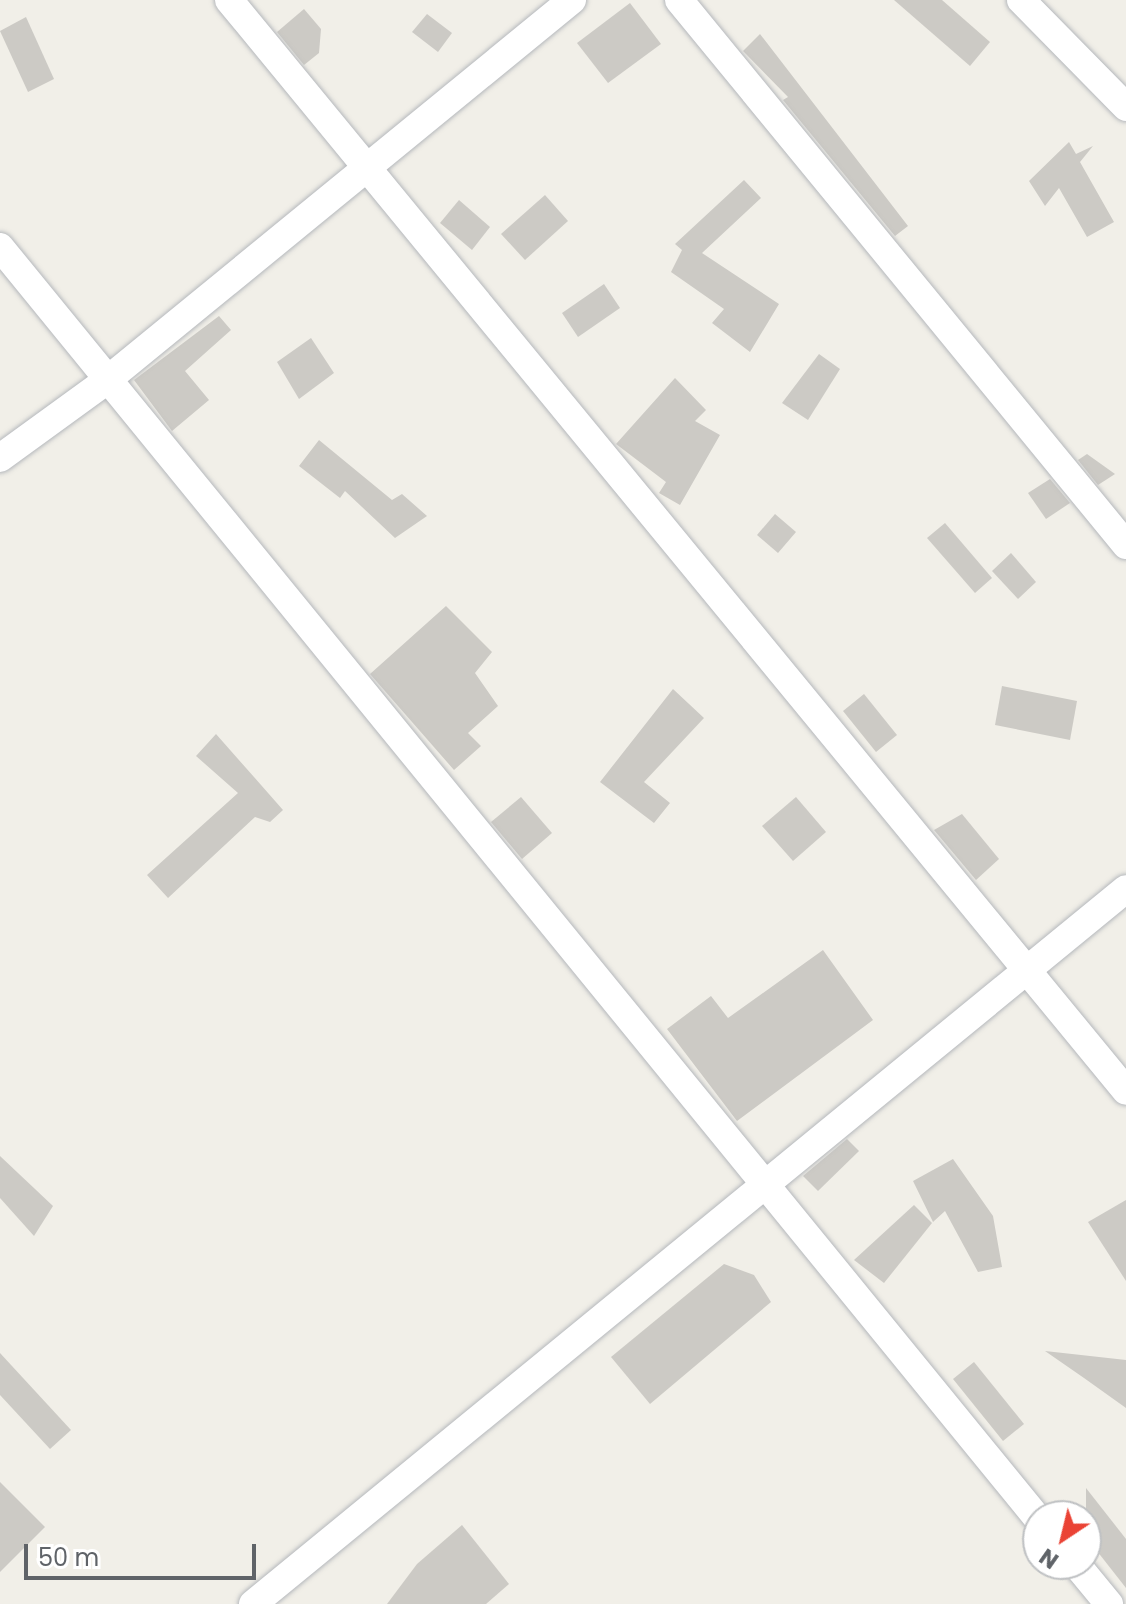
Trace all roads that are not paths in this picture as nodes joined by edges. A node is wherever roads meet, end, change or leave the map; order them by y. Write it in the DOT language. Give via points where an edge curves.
graph roads {
  1 [pos="229,0"];
  2 [pos="572,0"];
  3 [pos="679,0"];
  4 [pos="1021,0"];
  5 [pos="1126,107"];
  6 [pos="367,161"];
  7 [pos="0,247"];
  8 [pos="106,381"];
  9 [pos="0,458"];
  10 [pos="1126,545"];
  11 [pos="1126,889"];
  12 [pos="1029,974"];
  13 [pos="1126,1091"];
  14 [pos="761,1186"];
  15 [pos="1022,1500"];
  16 [pos="1089,1580"];
  17 [pos="253,1604"];
  18 [pos="1109,1604"];
  1 -- 6 [label="street"];
  2 -- 6 [label="street"];
  3 -- 10 [label="street"];
  4 -- 5 [label="street"];
  6 -- 8 [label="street"];
  6 -- 12 [label="street"];
  7 -- 8 [label="street"];
  8 -- 9 [label="street"];
  8 -- 14 [label="street"];
  11 -- 12 [label="street"];
  12 -- 13 [label="street"];
  12 -- 14 [label="street"];
  14 -- 15 [label="street"];
  14 -- 17 [label="street"];
  16 -- 18 [label="street"];
}
